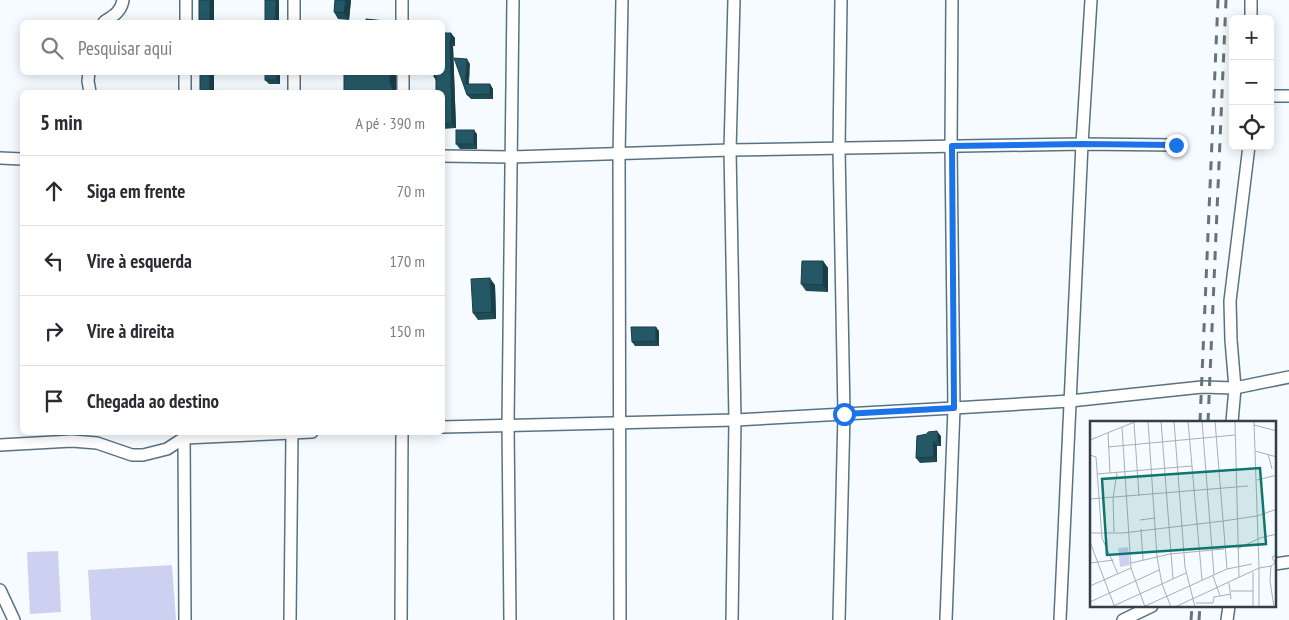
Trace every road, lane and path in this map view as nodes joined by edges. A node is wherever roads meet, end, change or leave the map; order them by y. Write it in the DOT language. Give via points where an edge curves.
graph roads {
  1 [pos="123,0"];
  2 [pos="186,0"];
  3 [pos="294,0"];
  4 [pos="402,0"];
  5 [pos="513,0"];
  6 [pos="622,0"];
  7 [pos="734,0"];
  8 [pos="841,0"];
  9 [pos="952,0"];
  10 [pos="1091,0"];
  11 [pos="1251,0"];
  12 [pos="1251,15"];
  13 [pos="107,20"];
  14 [pos="186,20"];
  15 [pos="294,20"];
  16 [pos="402,20"];
  17 [pos="89,75"];
  18 [pos="185,75"];
  19 [pos="294,75"];
  20 [pos="403,75"];
  21 [pos="90,90"];
  22 [pos="184,90"];
  23 [pos="294,90"];
  24 [pos="403,90"];
  25 [pos="1274,96"];
  26 [pos="1289,96"];
  27 [pos="1082,144"];
  28 [pos="1176,145"];
  29 [pos="952,146"];
  30 [pos="839,149"];
  31 [pos="730,150"];
  32 [pos="1249,150"];
  33 [pos="620,155"];
  34 [pos="445,156"];
  35 [pos="511,157"];
  36 [pos="0,158"];
  37 [pos="20,159"];
  38 [pos="1289,378"];
  39 [pos="1235,388"];
  40 [pos="1070,401"];
  41 [pos="954,408"];
  42 [pos="844,414"];
  43 [pos="735,420"];
  44 [pos="1232,421"];
  45 [pos="508,424"];
  46 [pos="619,424"];
  47 [pos="445,426"];
  48 [pos="184,435"];
  49 [pos="292,435"];
  50 [pos="402,435"];
  51 [pos="72,437"];
  52 [pos="0,445"];
  53 [pos="1289,562"];
  54 [pos="1276,564"];
  55 [pos="0,590"];
  56 [pos="1148,608"];
  57 [pos="14,620"];
  58 [pos="185,620"];
  59 [pos="290,620"];
  60 [pos="401,620"];
  61 [pos="510,620"];
  62 [pos="620,620"];
  63 [pos="732,620"];
  64 [pos="839,620"];
  65 [pos="946,620"];
  66 [pos="1060,620"];
  67 [pos="1123,620"];
  1 -- 13 [label="street" via="122,8"];
  2 -- 14 [label="street"];
  3 -- 15 [label="street"];
  4 -- 16 [label="street"];
  5 -- 35 [label="street"];
  6 -- 33 [label="street"];
  7 -- 31 [label="street"];
  8 -- 30 [label="street"];
  9 -- 29 [label="street"];
  10 -- 27 [label="street"];
  11 -- 12 [label="street"];
  17 -- 21 [label="street"];
  18 -- 22 [label="street"];
  19 -- 23 [label="street"];
  20 -- 24 [label="street"];
  25 -- 26 [label="street"];
  27 -- 28 [label="street"];
  27 -- 29 [label="street"];
  27 -- 40 [label="street"];
  29 -- 30 [label="street"];
  29 -- 41 [label="street"];
  30 -- 31 [label="street"];
  30 -- 42 [label="street"];
  31 -- 33 [label="street"];
  31 -- 43 [label="street"];
  32 -- 39 [label="street" via="1230,300"];
  33 -- 35 [label="street"];
  33 -- 46 [label="street"];
  34 -- 35 [label="street"];
  35 -- 45 [label="street"];
  36 -- 37 [label="street"];
  38 -- 39 [label="street"];
  39 -- 40 [label="street" via="1202,387"];
  39 -- 44 [label="street"];
  40 -- 41 [label="street"];
  40 -- 66 [label="street"];
  41 -- 42 [label="street"];
  41 -- 65 [label="street"];
  42 -- 43 [label="street"];
  42 -- 64 [label="street"];
  43 -- 46 [label="street"];
  43 -- 63 [label="street"];
  45 -- 46 [label="street"];
  45 -- 47 [label="street"];
  45 -- 61 [label="street"];
  46 -- 62 [label="street"];
  48 -- 51 [label="street" via="167,449 143,455 132,455"];
  48 -- 58 [label="street"];
  49 -- 59 [label="street"];
  50 -- 60 [label="street"];
  51 -- 52 [label="street"];
  53 -- 54 [label="street"];
  55 -- 57 [label="street"];
  56 -- 67 [label="street"];
}
